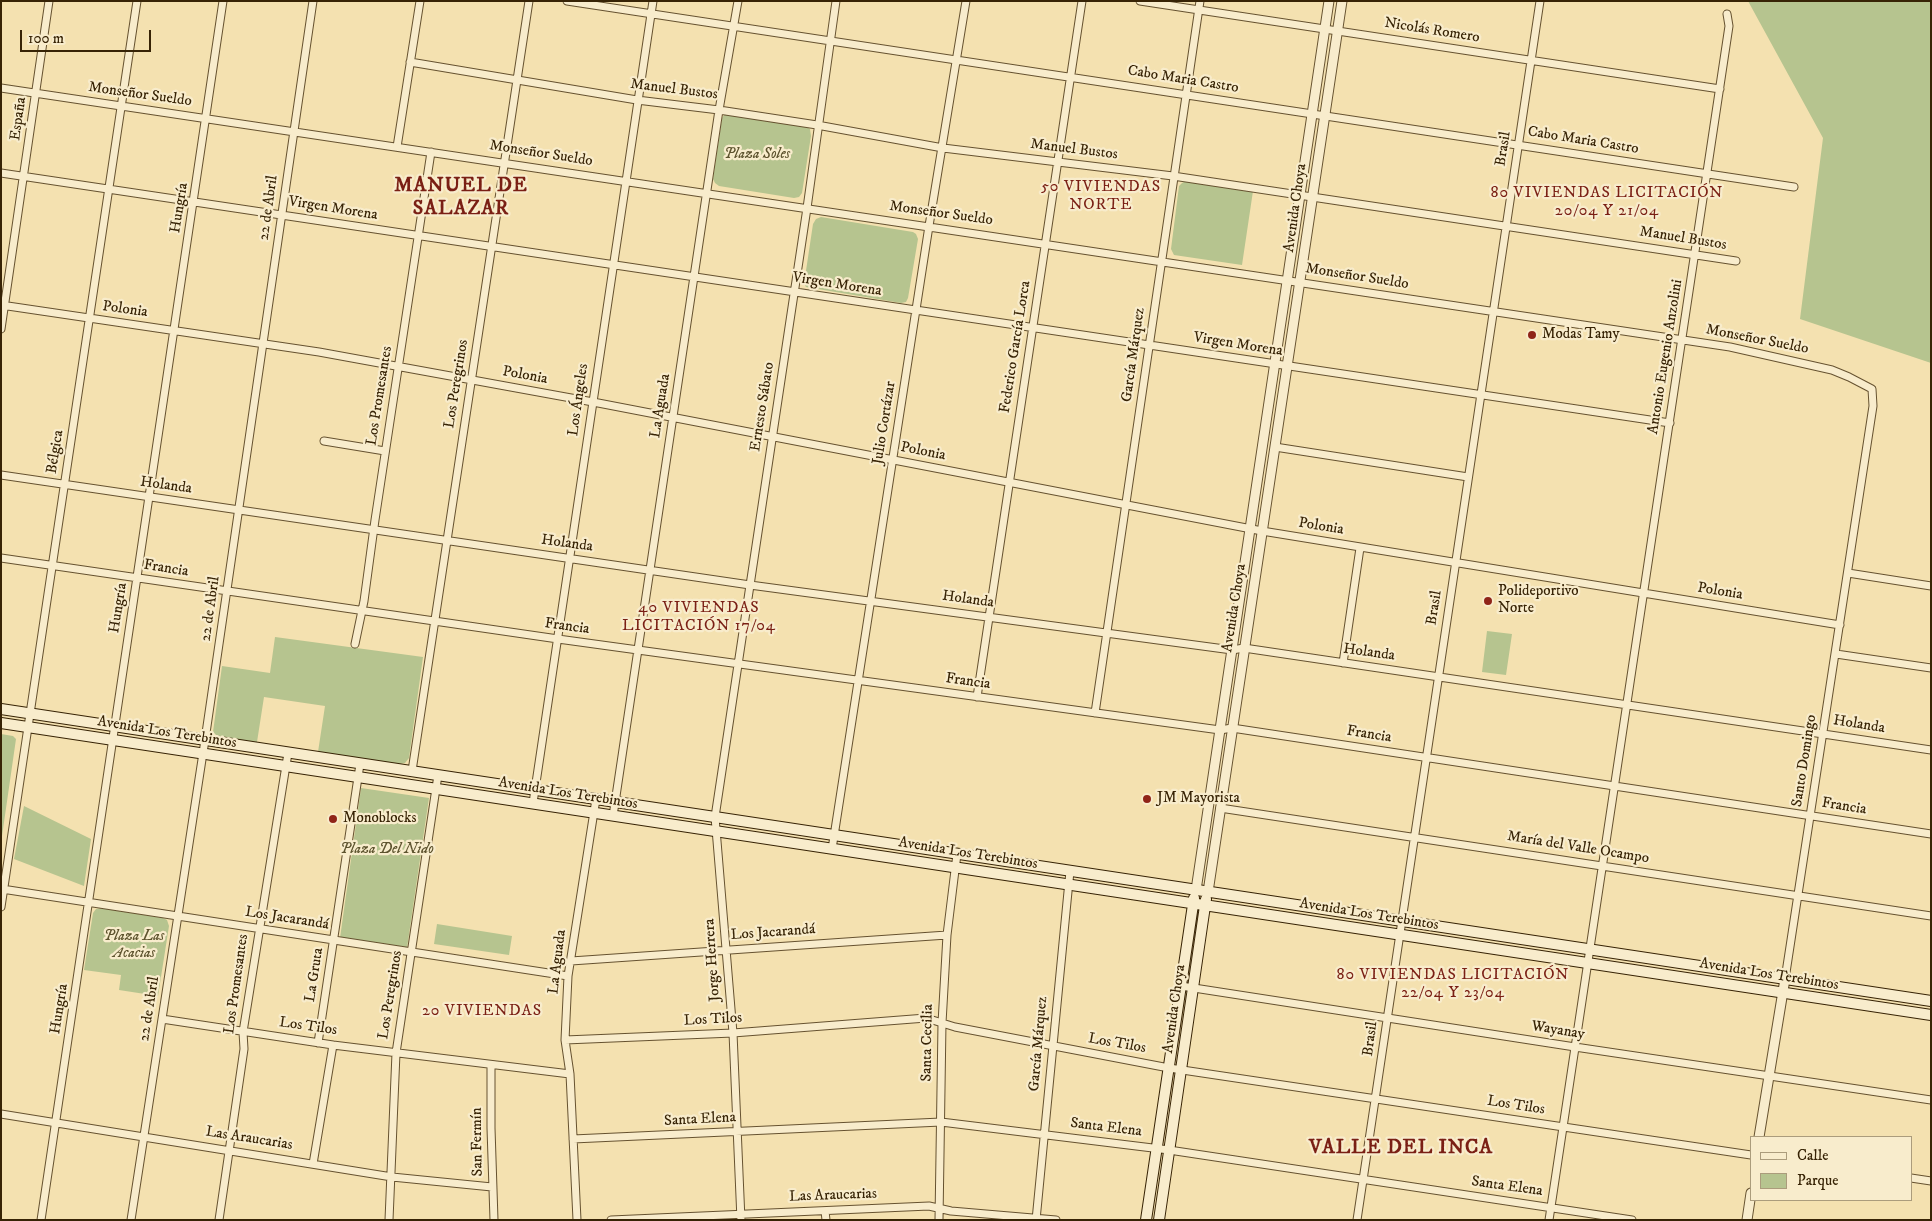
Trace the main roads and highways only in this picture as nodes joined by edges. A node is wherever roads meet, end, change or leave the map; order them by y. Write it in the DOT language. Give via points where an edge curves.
graph roads {
  1 [pos="1,710"];
  2 [pos="1,723"];
  3 [pos="1196,890"];
  4 [pos="1208,892"];
  5 [pos="1193,903"];
  6 [pos="1206,905"];
  7 [pos="1931,1001"];
  8 [pos="1931,1014"];
  9 [pos="1146,1220"];
  10 [pos="1159,1220"];
  1 -- 3 [label="main road, Avenida Los Terebintos"];
  2 -- 5 [label="main road, Avenida Los Terebintos"];
  3 -- 4 [label="main road, Avenida Los Terebintos"];
  3 -- 5 [label="main road, Avenida Choya"];
  4 -- 6 [label="main road, Avenida Choya"];
  4 -- 7 [label="main road, Avenida Los Terebintos"];
  5 -- 6 [label="main road, Avenida Los Terebintos"];
  5 -- 9 [label="main road, Avenida Choya"];
  6 -- 8 [label="main road, Avenida Los Terebintos"];
  6 -- 10 [label="main road, Avenida Choya"];
}
